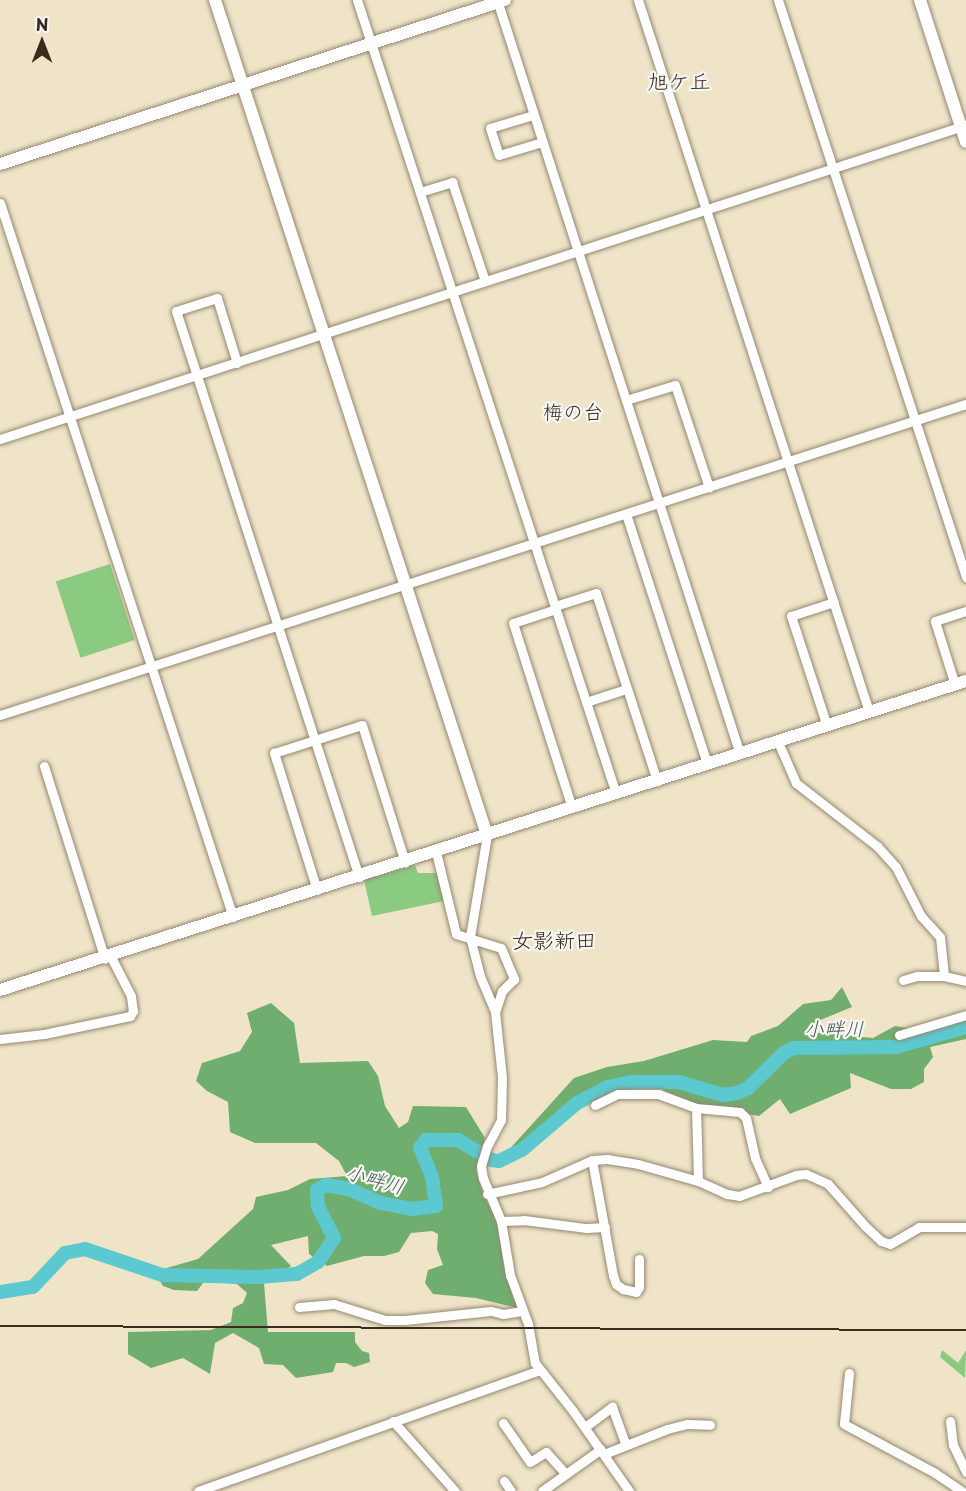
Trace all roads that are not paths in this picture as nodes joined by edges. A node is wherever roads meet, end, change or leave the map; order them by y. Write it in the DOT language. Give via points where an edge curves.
graph roads {
  1 [pos="215,0"];
  2 [pos="357,0"];
  3 [pos="638,0"];
  4 [pos="778,0"];
  5 [pos="920,0"];
  6 [pos="500,1"];
  7 [pos="371,44"];
  8 [pos="243,85"];
  9 [pos="533,115"];
  10 [pos="964,126"];
  11 [pos="542,142"];
  12 [pos="966,142"];
  13 [pos="0,164"];
  14 [pos="834,169"];
  15 [pos="420,192"];
  16 [pos="0,203"];
  17 [pos="705,210"];
  18 [pos="578,252"];
  19 [pos="485,281"];
  20 [pos="451,292"];
  21 [pos="324,335"];
  22 [pos="237,363"];
  23 [pos="197,377"];
  24 [pos="627,400"];
  25 [pos="966,404"];
  26 [pos="69,417"];
  27 [pos="915,420"];
  28 [pos="0,439"];
  29 [pos="788,461"];
  30 [pos="709,487"];
  31 [pos="660,503"];
  32 [pos="626,514"];
  33 [pos="534,543"];
  34 [pos="966,577"];
  35 [pos="405,584"];
  36 [pos="834,602"];
  37 [pos="555,607"];
  38 [pos="966,611"];
  39 [pos="277,626"];
  40 [pos="150,667"];
  41 [pos="960,683"];
  42 [pos="626,689"];
  43 [pos="586,702"];
  44 [pos="869,712"];
  45 [pos="0,715"];
  46 [pos="827,726"];
  47 [pos="315,740"];
  48 [pos="778,742"];
  49 [pos="740,754"];
  50 [pos="706,764"];
  51 [pos="44,766"];
  52 [pos="657,781"];
  53 [pos="616,794"];
  54 [pos="572,808"];
  55 [pos="488,835"];
  56 [pos="436,852"];
  57 [pos="405,862"];
  58 [pos="359,877"];
  59 [pos="317,890"];
  60 [pos="233,917"];
  61 [pos="470,937"];
  62 [pos="108,958"];
  63 [pos="944,976"];
  64 [pos="903,980"];
  65 [pos="966,981"];
  66 [pos="0,990"];
  67 [pos="495,1012"];
  68 [pos="966,1015"];
  69 [pos="899,1035"];
  70 [pos="0,1039"];
  71 [pos="595,1105"];
  72 [pos="696,1108"];
  73 [pos="592,1160"];
  74 [pos="698,1181"];
  75 [pos="768,1187"];
  76 [pos="488,1194"];
  77 [pos="501,1221"];
  78 [pos="606,1227"];
  79 [pos="966,1227"];
  80 [pos="639,1259"];
  81 [pos="299,1307"];
  82 [pos="524,1311"];
  83 [pos="539,1370"];
  84 [pos="849,1373"];
  85 [pos="393,1420"];
  86 [pos="951,1421"];
  87 [pos="503,1424"];
  88 [pos="710,1425"];
  89 [pos="581,1426"];
  90 [pos="625,1443"];
  91 [pos="602,1451"];
  92 [pos="966,1472"];
  93 [pos="564,1473"];
  94 [pos="504,1481"];
  95 [pos="625,1490"];
  96 [pos="198,1491"];
  97 [pos="455,1491"];
  98 [pos="512,1491"];
  99 [pos="542,1491"];
  100 [pos="962,1491"];
  1 -- 8 [label="street"];
  2 -- 7 [label="street"];
  3 -- 17 [label="street"];
  4 -- 14 [label="street"];
  5 -- 10 [label="street"];
  6 -- 7 [label="street"];
  6 -- 9 [label="street"];
  7 -- 8 [label="street"];
  7 -- 15 [label="street"];
  8 -- 13 [label="street"];
  8 -- 21 [label="street"];
  9 -- 11 [label="street"];
  9 -- 11 [label="street" via="490,128 499,155"];
  10 -- 12 [label="street"];
  10 -- 14 [label="street"];
  11 -- 18 [label="street"];
  14 -- 17 [label="street"];
  14 -- 27 [label="street"];
  15 -- 19 [label="street" via="452,182"];
  15 -- 20 [label="street"];
  16 -- 26 [label="street"];
  17 -- 18 [label="street"];
  17 -- 29 [label="street"];
  18 -- 19 [label="street"];
  18 -- 24 [label="street"];
  19 -- 20 [label="street"];
  20 -- 21 [label="street"];
  20 -- 33 [label="street"];
  21 -- 22 [label="street"];
  21 -- 35 [label="street"];
  22 -- 23 [label="street"];
  22 -- 23 [label="street" via="217,298 176,311"];
  23 -- 26 [label="street"];
  23 -- 39 [label="street"];
  24 -- 30 [label="street" via="675,385"];
  24 -- 31 [label="street"];
  25 -- 27 [label="street"];
  26 -- 28 [label="street"];
  26 -- 40 [label="street"];
  27 -- 29 [label="street"];
  27 -- 34 [label="street"];
  29 -- 30 [label="street"];
  29 -- 36 [label="street"];
  30 -- 31 [label="street"];
  31 -- 32 [label="street"];
  31 -- 49 [label="street"];
  32 -- 33 [label="street"];
  32 -- 50 [label="street"];
  33 -- 35 [label="street"];
  33 -- 37 [label="street"];
  35 -- 39 [label="street"];
  35 -- 55 [label="street"];
  36 -- 44 [label="street"];
  36 -- 46 [label="street" via="791,616"];
  37 -- 42 [label="street" via="596,593"];
  37 -- 43 [label="street"];
  37 -- 54 [label="street" via="513,623"];
  38 -- 41 [label="street" via="935,621"];
  39 -- 40 [label="street"];
  39 -- 47 [label="street"];
  40 -- 45 [label="street"];
  40 -- 60 [label="street"];
  41 -- 44 [label="street"];
  42 -- 43 [label="street"];
  42 -- 52 [label="street"];
  43 -- 53 [label="street"];
  44 -- 46 [label="street"];
  46 -- 48 [label="street"];
  47 -- 57 [label="street" via="362,724"];
  47 -- 58 [label="street"];
  47 -- 59 [label="street" via="274,753"];
  48 -- 49 [label="street"];
  48 -- 63 [label="street" via="795,783 877,846 896,867 921,916 940,937"];
  49 -- 50 [label="street"];
  50 -- 52 [label="street"];
  51 -- 62 [label="street"];
  52 -- 53 [label="street"];
  53 -- 54 [label="street"];
  54 -- 55 [label="street"];
  55 -- 56 [label="street"];
  55 -- 61 [label="street"];
  56 -- 57 [label="street"];
  56 -- 61 [label="street" via="456,934"];
  57 -- 58 [label="street"];
  58 -- 59 [label="street"];
  59 -- 60 [label="street"];
  60 -- 62 [label="street"];
  61 -- 67 [label="street"];
  61 -- 67 [label="street" via="501,948 514,979 502,991"];
  62 -- 66 [label="street"];
  62 -- 70 [label="street" via="131,996 130,1016 36,1036"];
  63 -- 64 [label="street"];
  63 -- 65 [label="street"];
  67 -- 76 [label="street" via="502,1077 501,1120 482,1164"];
  68 -- 69 [label="street"];
  71 -- 72 [label="street" via="618,1094 658,1094"];
  72 -- 74 [label="street"];
  72 -- 75 [label="street" via="740,1112 746,1118 755,1158"];
  73 -- 74 [label="street" via="638,1164"];
  73 -- 76 [label="street" via="542,1182"];
  73 -- 78 [label="street"];
  74 -- 75 [label="street" via="739,1196"];
  75 -- 79 [label="street" via="795,1175 814,1177 828,1184 881,1241 890,1244 919,1227"];
  76 -- 77 [label="street"];
  77 -- 78 [label="street"];
  77 -- 82 [label="street" via="510,1275"];
  78 -- 80 [label="street" via="613,1275 623,1289 636,1292 639,1287"];
  81 -- 82 [label="street" via="334,1304 385,1320"];
  82 -- 83 [label="street" via="531,1353"];
  83 -- 85 [label="street"];
  83 -- 89 [label="street"];
  84 -- 100 [label="street" via="844,1424"];
  85 -- 96 [label="street"];
  85 -- 97 [label="street"];
  86 -- 92 [label="street" via="953,1445"];
  87 -- 93 [label="street" via="530,1462 546,1452"];
  88 -- 90 [label="street" via="687,1424"];
  89 -- 90 [label="street" via="612,1407"];
  89 -- 91 [label="street"];
  90 -- 91 [label="street"];
  91 -- 93 [label="street"];
  91 -- 95 [label="street"];
  93 -- 99 [label="street"];
  94 -- 98 [label="street"];
}
